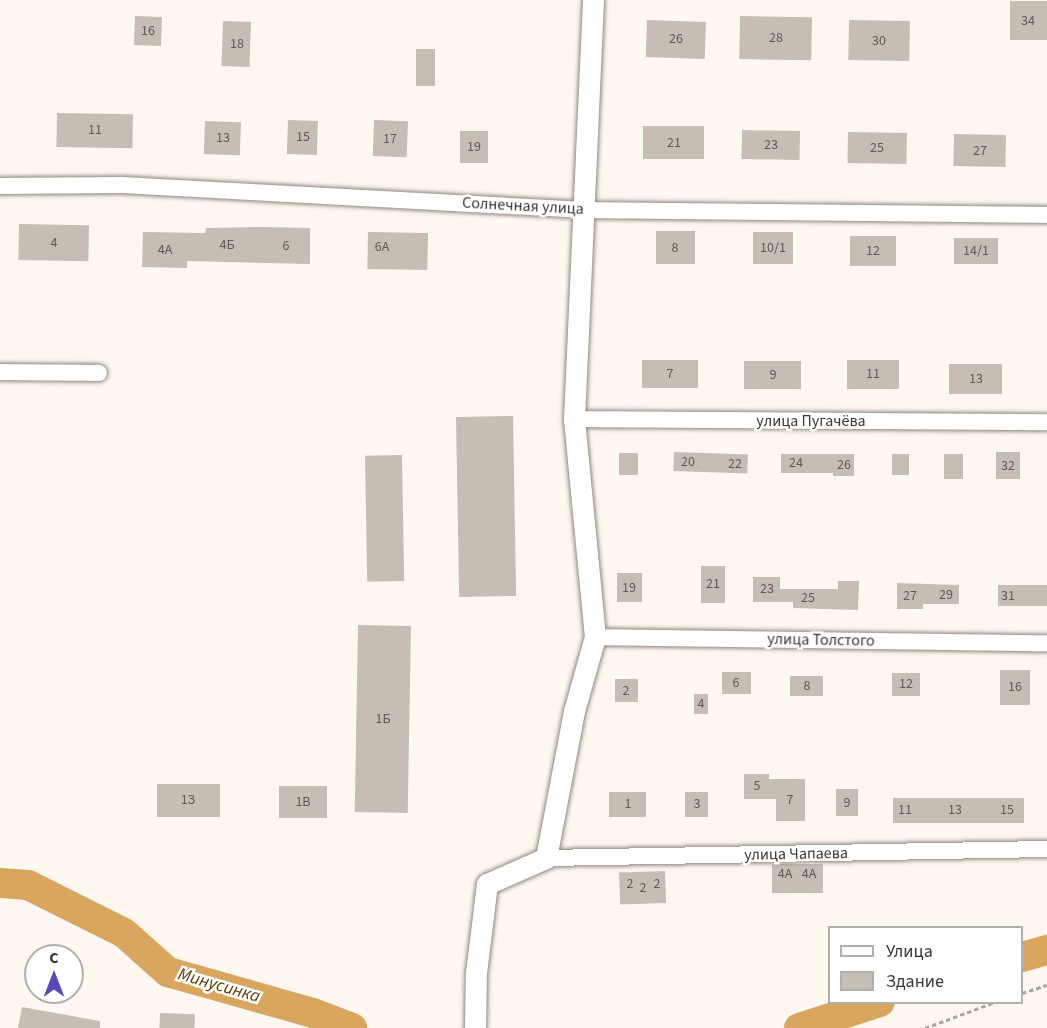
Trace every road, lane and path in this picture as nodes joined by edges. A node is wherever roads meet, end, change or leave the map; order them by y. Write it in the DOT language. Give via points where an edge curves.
graph roads {
  1 [pos="593,0"];
  2 [pos="0,186"];
  3 [pos="585,210"];
  4 [pos="1047,214"];
  5 [pos="0,372"];
  6 [pos="99,373"];
  7 [pos="574,419"];
  8 [pos="1047,422"];
  9 [pos="595,637"];
  10 [pos="1047,643"];
  11 [pos="1047,849"];
  12 [pos="546,858"];
  13 [pos="1047,985"];
  14 [pos="1023,993"];
  15 [pos="989,1004"];
  16 [pos="476,1028"];
  17 [pos="925,1028"];
  1 -- 3 [label="street"];
  2 -- 3 [label="street, Солнечная улица" via="122,185"];
  3 -- 4 [label="street, Солнечная улица"];
  3 -- 7 [label="street"];
  5 -- 6 [label="street"];
  7 -- 8 [label="street, улица Пугачёва"];
  7 -- 9 [label="street"];
  9 -- 10 [label="street, улица Толстого"];
  9 -- 12 [label="street" via="574,711"];
  11 -- 12 [label="street, улица Чапаева"];
  12 -- 16 [label="street" via="487,884 476,973"];
  13 -- 14 [label="path"];
  15 -- 17 [label="path"];
}
